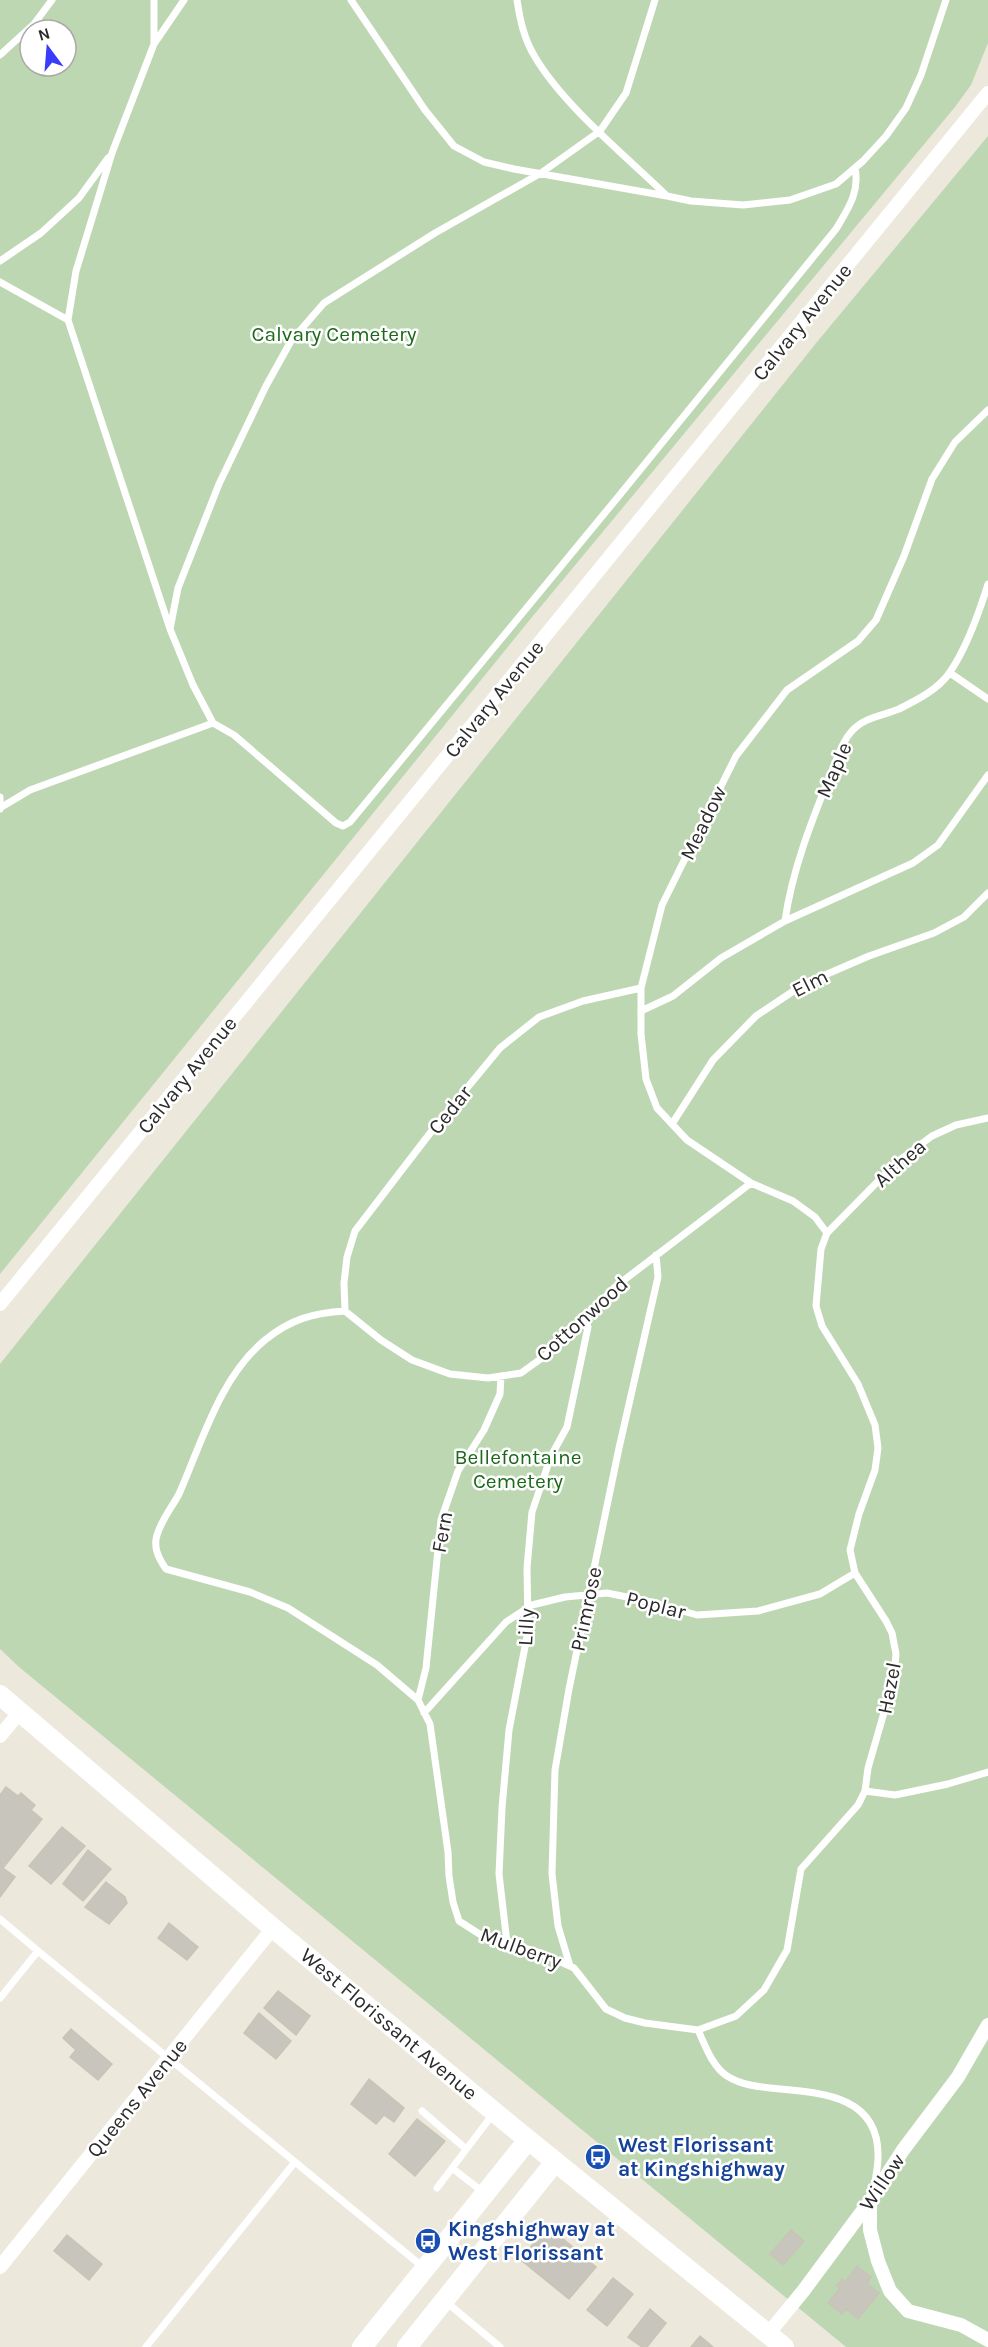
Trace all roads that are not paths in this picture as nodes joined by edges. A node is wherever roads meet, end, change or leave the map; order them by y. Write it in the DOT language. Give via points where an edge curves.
graph roads {
  1 [pos="52,0"];
  2 [pos="154,0"];
  3 [pos="184,0"];
  4 [pos="351,0"];
  5 [pos="517,0"];
  6 [pos="655,0"];
  7 [pos="946,0"];
  8 [pos="154,44"];
  9 [pos="0,55"];
  10 [pos="988,93"];
  11 [pos="600,131"];
  12 [pos="112,153"];
  13 [pos="855,168"];
  14 [pos="541,173"];
  15 [pos="667,196"];
  16 [pos="0,261"];
  17 [pos="0,282"];
  18 [pos="68,320"];
  19 [pos="988,410"];
  20 [pos="988,584"];
  21 [pos="170,628"];
  22 [pos="950,673"];
  23 [pos="988,699"];
  24 [pos="213,723"];
  25 [pos="988,775"];
  26 [pos="0,797"];
  27 [pos="0,808"];
  28 [pos="988,893"];
  29 [pos="785,921"];
  30 [pos="641,988"];
  31 [pos="641,1011"];
  32 [pos="988,1118"];
  33 [pos="672,1124"];
  34 [pos="751,1183"];
  35 [pos="827,1233"];
  36 [pos="656,1255"];
  37 [pos="0,1304"];
  38 [pos="345,1311"];
  39 [pos="585,1318"];
  40 [pos="501,1376"];
  41 [pos="855,1573"];
  42 [pos="590,1594"];
  43 [pos="528,1608"];
  44 [pos="0,1695"];
  45 [pos="418,1700"];
  46 [pos="19,1713"];
  47 [pos="424,1713"];
  48 [pos="0,1736"];
  49 [pos="988,1772"];
  50 [pos="865,1791"];
  51 [pos="0,1919"];
  52 [pos="273,1928"];
  53 [pos="507,1943"];
  54 [pos="38,1951"];
  55 [pos="570,1966"];
  56 [pos="0,1998"];
  57 [pos="988,2025"];
  58 [pos="698,2030"];
  59 [pos="169,2058"];
  60 [pos="422,2111"];
  61 [pos="494,2112"];
  62 [pos="528,2140"];
  63 [pos="466,2149"];
  64 [pos="295,2162"];
  65 [pos="555,2162"];
  66 [pos="452,2168"];
  67 [pos="437,2188"];
  68 [pos="486,2194"];
  69 [pos="872,2196"];
  70 [pos="0,2267"];
  71 [pos="425,2269"];
  72 [pos="444,2300"];
  73 [pos="768,2334"];
  74 [pos="988,2340"];
  75 [pos="146,2347"];
  76 [pos="362,2347"];
  77 [pos="407,2347"];
  78 [pos="500,2347"];
  79 [pos="784,2347"];
  1 -- 9 [label="lane" via="34,24"];
  2 -- 8 [label="lane"];
  3 -- 8 [label="lane"];
  4 -- 14 [label="lane" via="454,146 484,162"];
  5 -- 11 [label="lane" via="522,27 534,56 556,86"];
  6 -- 11 [label="lane" via="626,93"];
  7 -- 13 [label="lane" via="906,108"];
  8 -- 12 [label="lane"];
  10 -- 37 [label="street, Calvary Avenue"];
  11 -- 14 [label="lane"];
  11 -- 15 [label="lane"];
  12 -- 16 [label="lane" via="79,198 41,233"];
  12 -- 18 [label="lane" via="76,271"];
  13 -- 15 [label="lane" via="836,184 790,200 743,205"];
  13 -- 24 [label="lane" via="858,186 836,229 350,822 343,826 336,823 234,735"];
  14 -- 15 [label="lane"];
  14 -- 21 [label="lane" via="435,233 324,303 291,341 219,484 178,588"];
  17 -- 18 [label="lane"];
  18 -- 21 [label="lane"];
  19 -- 30 [label="lane, Meadow" via="956,442 932,479 876,620 858,641 787,690 736,756 662,905"];
  20 -- 22 [label="lane, Maple" via="977,618"];
  21 -- 24 [label="lane"];
  22 -- 23 [label="lane"];
  22 -- 29 [label="lane, Maple" via="927,694 897,710 872,716 851,732 818,806 789,896"];
  24 -- 27 [label="lane" via="30,790"];
  25 -- 29 [label="lane" via="938,845 913,863"];
  26 -- 27 [label="lane"];
  28 -- 33 [label="lane, Elm" via="964,916 934,933 804,984 756,1016 713,1060"];
  29 -- 31 [label="lane" via="721,958 673,996"];
  30 -- 31 [label="lane, Meadow"];
  30 -- 38 [label="lane, Cedar" via="583,1001 539,1017 501,1048 355,1231 347,1257"];
  31 -- 33 [label="lane, Meadow" via="646,1079 657,1108"];
  32 -- 35 [label="lane, Althea" via="956,1125 932,1136 897,1162"];
  33 -- 34 [label="lane, Meadow" via="687,1140"];
  34 -- 35 [label="lane, Meadow" via="793,1201 815,1217"];
  34 -- 36 [label="lane, Cottonwood"];
  35 -- 41 [label="lane, Hazel" via="821,1249 816,1306 832,1346 858,1384 875,1425 878,1448 850,1550"];
  36 -- 39 [label="lane, Cottonwood" via="615,1287"];
  36 -- 42 [label="lane, Primrose" via="658,1277"];
  38 -- 40 [label="lane, Cottonwood" via="412,1360 450,1374"];
  38 -- 45 [label="lane, Mulberry" via="316,1313 288,1324 264,1341 243,1364 227,1385 157,1535 156,1549 166,1569 250,1592 288,1608 377,1665"];
  39 -- 40 [label="lane, Cottonwood" via="556,1348 521,1372"];
  39 -- 43 [label="lane, Lilly" via="588,1327 567,1427 551,1456 532,1512 526,1568"];
  40 -- 45 [label="lane, Fern" via="500,1394 484,1430 458,1471 441,1520 426,1668"];
  41 -- 42 [label="lane, Poplar" via="820,1594 758,1611 697,1615 607,1593"];
  41 -- 50 [label="lane, Hazel" via="890,1627 896,1654 894,1678"];
  42 -- 43 [label="lane, Poplar" via="565,1596"];
  42 -- 55 [label="lane, Primrose" via="555,1770 552,1874 558,1926"];
  43 -- 47 [label="lane, Poplar" via="506,1622"];
  43 -- 53 [label="lane, Lilly" via="528,1631 509,1730 502,1808 499,1874"];
  44 -- 46 [label="main road, West Florissant Avenue"];
  45 -- 47 [label="lane, Mulberry"];
  46 -- 48 [label="street"];
  46 -- 52 [label="main road, West Florissant Avenue"];
  47 -- 53 [label="lane, Mulberry" via="430,1724 449,1876 459,1921 481,1935"];
  49 -- 50 [label="lane" via="895,1795"];
  50 -- 58 [label="lane, Hazel" via="858,1805 801,1869 787,1950 764,1990 736,2016"];
  51 -- 54 [label="lane"];
  52 -- 59 [label="street, Queens Avenue"];
  52 -- 61 [label="main road, West Florissant Avenue"];
  53 -- 55 [label="lane, Mulberry"];
  54 -- 56 [label="lane"];
  54 -- 59 [label="lane"];
  55 -- 58 [label="lane, Mulberry" via="606,2009 645,2023"];
  57 -- 69 [label="street, Willow" via="958,2077"];
  58 -- 69 [label="lane" via="708,2053 725,2074 743,2084 824,2093 858,2108 871,2120 878,2156"];
  59 -- 64 [label="lane"];
  59 -- 70 [label="street, Queens Avenue"];
  60 -- 63 [label="lane"];
  61 -- 62 [label="main road, West Florissant Avenue"];
  61 -- 63 [label="lane"];
  62 -- 65 [label="main road, West Florissant Avenue"];
  62 -- 68 [label="main road"];
  63 -- 66 [label="lane"];
  64 -- 71 [label="lane"];
  64 -- 75 [label="lane"];
  65 -- 72 [label="main road"];
  65 -- 73 [label="main road, West Florissant Avenue"];
  66 -- 67 [label="lane"];
  66 -- 68 [label="lane"];
  68 -- 71 [label="main road"];
  69 -- 73 [label="street, Willow"];
  69 -- 74 [label="street" via="870,2230 890,2291 908,2311 961,2325"];
  71 -- 76 [label="main road"];
  72 -- 77 [label="main road"];
  72 -- 78 [label="lane"];
  73 -- 79 [label="main road, West Florissant Avenue"];
}
